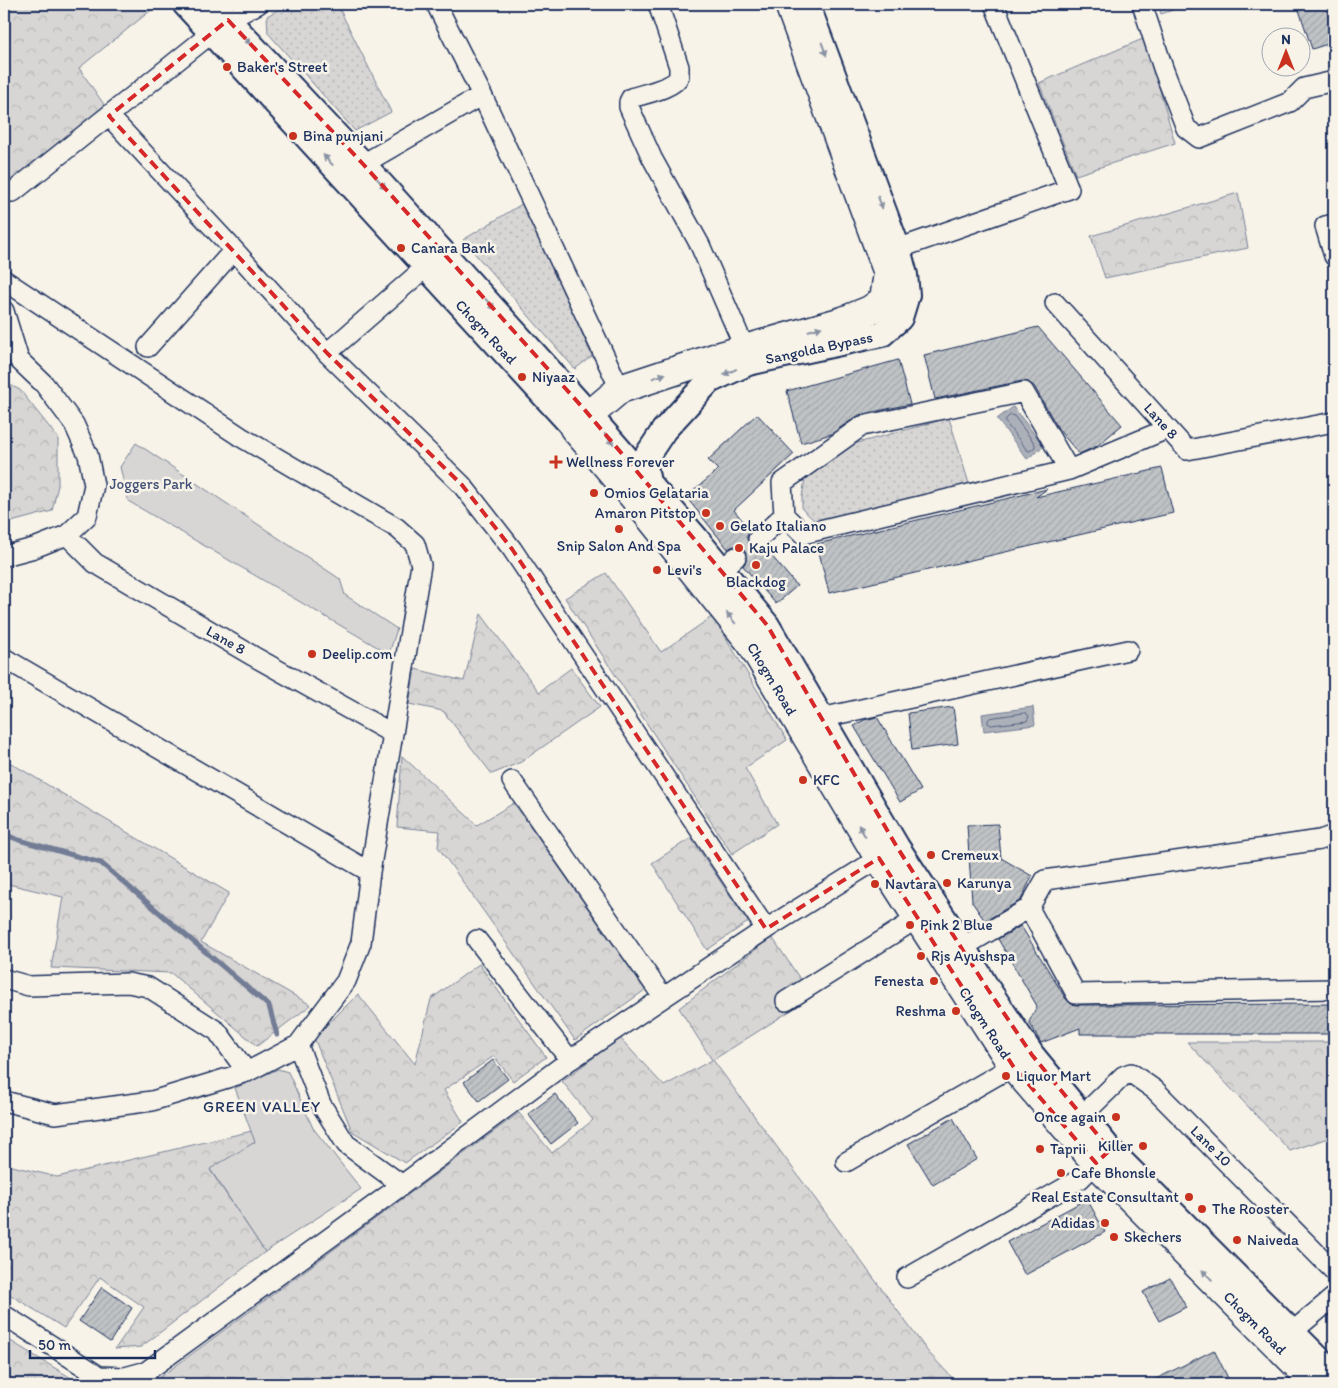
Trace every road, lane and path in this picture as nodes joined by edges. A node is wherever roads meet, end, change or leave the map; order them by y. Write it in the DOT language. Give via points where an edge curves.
graph roads {
  1 [pos="185,4"];
  2 [pos="258,4"];
  3 [pos="436,4"];
  4 [pos="658,4"];
  5 [pos="994,4"];
  6 [pos="1142,4"];
  7 [pos="797,5"];
  8 [pos="217,19"];
  9 [pos="1334,81"];
  10 [pos="482,95"];
  11 [pos="109,116"];
  12 [pos="363,164"];
  13 [pos="4,192"];
  14 [pos="1334,224"];
  15 [pos="234,250"];
  16 [pos="889,252"];
  17 [pos="1334,256"];
  18 [pos="426,267"];
  19 [pos="4,280"];
  20 [pos="1055,303"];
  21 [pos="4,310"];
  22 [pos="148,347"];
  23 [pos="746,349"];
  24 [pos="327,353"];
  25 [pos="620,390"];
  26 [pos="581,421"];
  27 [pos="1334,422"];
  28 [pos="1167,429"];
  29 [pos="1068,470"];
  30 [pos="648,483"];
  31 [pos="784,515"];
  32 [pos="66,535"];
  33 [pos="758,540"];
  34 [pos="4,556"];
  35 [pos="1128,650"];
  36 [pos="4,658"];
  37 [pos="821,718"];
  38 [pos="393,734"];
  39 [pos="512,781"];
  40 [pos="1334,835"];
  41 [pos="888,852"];
  42 [pos="370,872"];
  43 [pos="1029,908"];
  44 [pos="918,918"];
  45 [pos="766,929"];
  46 [pos="477,940"];
  47 [pos="963,947"];
  48 [pos="4,979"];
  49 [pos="1334,989"];
  50 [pos="663,997"];
  51 [pos="786,1001"];
  52 [pos="298,1045"];
  53 [pos="570,1060"];
  54 [pos="1023,1061"];
  55 [pos="247,1072"];
  56 [pos="4,1101"];
  57 [pos="1082,1116"];
  58 [pos="1103,1156"];
  59 [pos="846,1162"];
  60 [pos="402,1186"];
  61 [pos="1334,1271"];
  62 [pos="907,1278"];
  63 [pos="1334,1298"];
  64 [pos="4,1315"];
  65 [pos="1292,1332"];
  66 [pos="1315,1377"];
  1 -- 8 [label="main road, Chogm Road"];
  2 -- 8 [label="street"];
  3 -- 10 [label="street"];
  4 -- 23 [label="street" via="679,75 668,86 631,98 629,107 652,158 700,245"];
  5 -- 16 [label="street" via="1068,189"];
  6 -- 9 [label="street" via="1186,128 1199,138 1290,102 1304,88"];
  7 -- 16 [label="highway, Sangolda Bypass"];
  8 -- 11 [label="street"];
  8 -- 12 [label="main road, Chogm Road, one-way"];
  18 -- 8 [label="main road, Chogm Road, one-way"];
  10 -- 12 [label="street"];
  10 -- 25 [label="street"];
  11 -- 13 [label="street" via="13,192"];
  11 -- 15 [label="street"];
  12 -- 26 [label="main road, Chogm Road, one-way"];
  14 -- 17 [label="street" via="1325,226"];
  15 -- 22 [label="street"];
  15 -- 24 [label="street"];
  23 -- 16 [label="highway, Sangolda Bypass, one-way" via="870,310 884,300"];
  16 -- 30 [label="main road, Sangolda Bypass, one-way" via="905,275 907,295 900,318 882,334 748,363 709,382 664,430 644,460"];
  18 -- 24 [label="street"];
  18 -- 26 [label="main road, Chogm Road"];
  19 -- 38 [label="street" via="242,437 397,528 415,544 421,565"];
  20 -- 28 [label="street, Lane 8"];
  21 -- 32 [label="street" via="20,360 44,384 74,424 88,455 94,485 87,516"];
  25 -- 23 [label="highway, Sangolda Bypass, one-way"];
  24 -- 45 [label="street" via="462,485 512,549"];
  25 -- 26 [label="highway, Sangolda Bypass"];
  26 -- 30 [label="main road, Chogm Road, one-way"];
  41 -- 26 [label="highway, Chogm Road, one-way" via="750,643 632,494"];
  27 -- 28 [label="street, Lane 8" via="1187,450"];
  28 -- 29 [label="street"];
  29 -- 31 [label="street" via="803,534"];
  29 -- 31 [label="street" via="1024,392 862,426 782,483"];
  30 -- 37 [label="main road, Chogm Road" via="729,564"];
  31 -- 33 [label="street"];
  32 -- 34 [label="street"];
  32 -- 38 [label="street, Lane 8" via="95,563"];
  35 -- 37 [label="street"];
  36 -- 42 [label="street"];
  37 -- 41 [label="main road, Chogm Road"];
  38 -- 42 [label="street"];
  39 -- 50 [label="street"];
  40 -- 43 [label="street" via="1320,840 1045,880"];
  41 -- 44 [label="highway, Chogm Road"];
  41 -- 45 [label="street"];
  41 -- 47 [label="main road, Chogm Road"];
  42 -- 52 [label="street" via="361,943 346,981"];
  43 -- 47 [label="street"];
  43 -- 49 [label="street" via="1076,994"];
  44 -- 51 [label="street"];
  44 -- 54 [label="highway, Chogm Road"];
  45 -- 50 [label="street"];
  46 -- 53 [label="street"];
  47 -- 54 [label="main road, Chogm Road"];
  48 -- 55 [label="street" via="29,986 128,983 148,988 217,1031"];
  50 -- 53 [label="street"];
  52 -- 55 [label="street"];
  52 -- 60 [label="street" via="321,1104 346,1144"];
  53 -- 60 [label="street"];
  54 -- 57 [label="main road, Chogm Road"];
  54 -- 58 [label="highway, Chogm Road"];
  54 -- 59 [label="street"];
  55 -- 56 [label="street" via="152,1101 56,1114"];
  57 -- 58 [label="main road, Chogm Road"];
  57 -- 61 [label="street, Lane 10" via="1123,1076 1131,1073 1140,1078"];
  58 -- 62 [label="street" via="1080,1179"];
  58 -- 65 [label="main road, Chogm Road"];
  66 -- 58 [label="highway, Chogm Road, one-way"];
  60 -- 64 [label="street" via="147,1371 125,1377 99,1376"];
  63 -- 65 [label="street"];
  65 -- 66 [label="main road, Chogm Road"];
}
